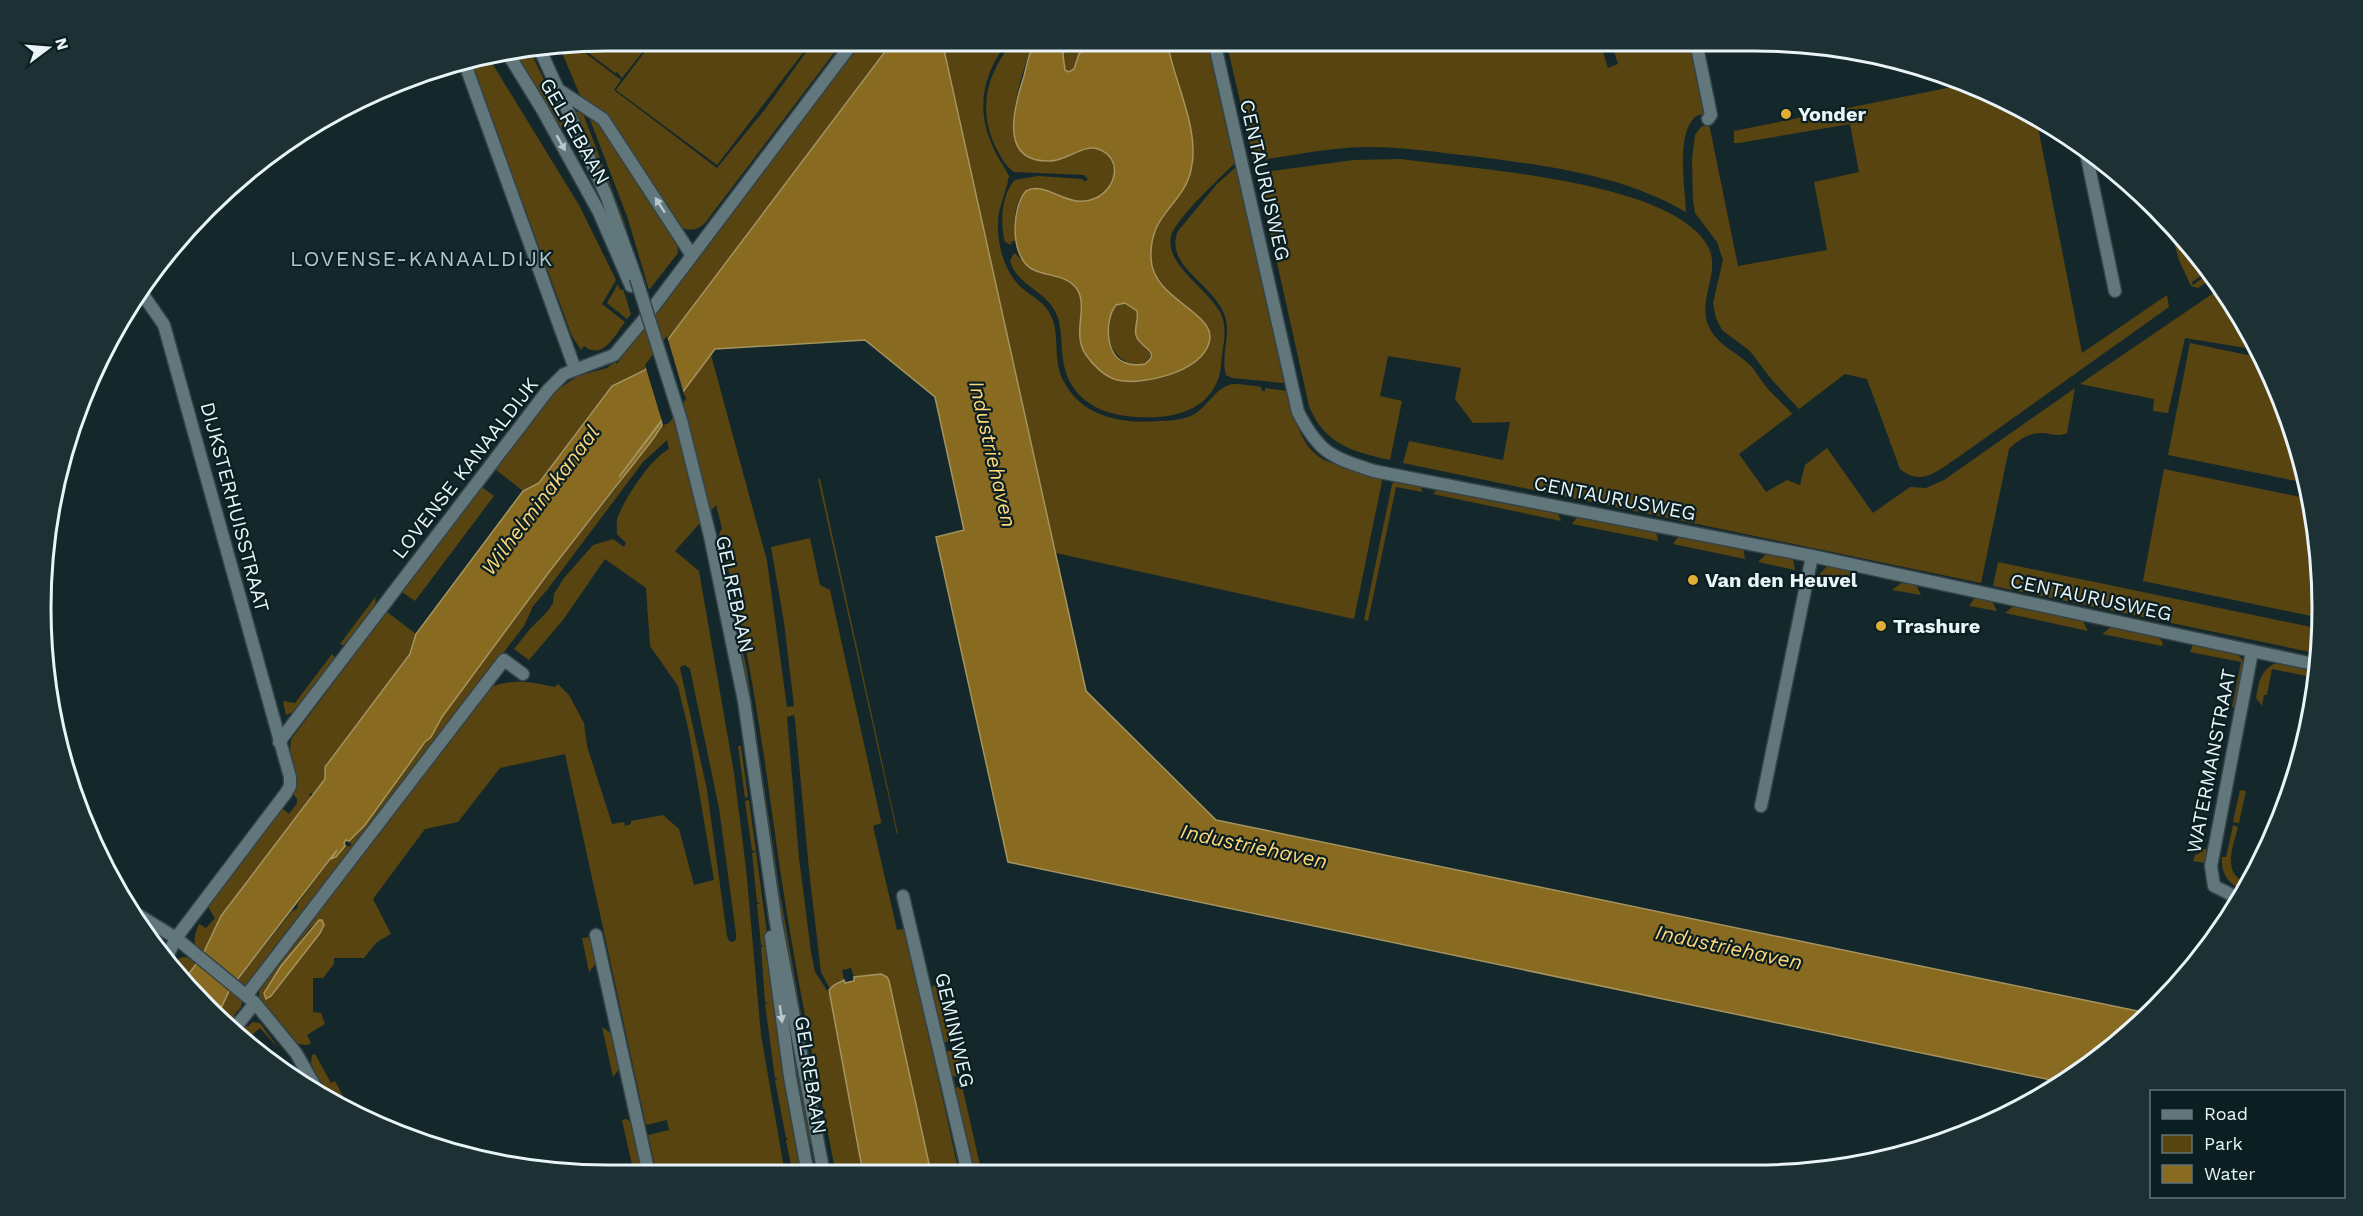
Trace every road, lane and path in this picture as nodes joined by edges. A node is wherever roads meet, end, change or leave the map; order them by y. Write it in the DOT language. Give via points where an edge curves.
graph roads {
  1 [pos="846,51"];
  2 [pos="1216,51"];
  3 [pos="1698,51"];
  4 [pos="543,55"];
  5 [pos="512,60"];
  6 [pos="467,69"];
  7 [pos="559,90"];
  8 [pos="1708,118"];
  9 [pos="2088,162"];
  10 [pos="691,254"];
  11 [pos="634,282"];
  12 [pos="2115,291"];
  13 [pos="145,298"];
  14 [pos="575,369"];
  15 [pos="707,539"];
  16 [pos="1812,556"];
  17 [pos="2252,652"];
  18 [pos="2309,663"];
  19 [pos="523,674"];
  20 [pos="279,742"];
  21 [pos="1761,806"];
  22 [pos="2232,895"];
  23 [pos="903,896"];
  24 [pos="148,921"];
  25 [pos="596,935"];
  26 [pos="176,938"];
  27 [pos="170,951"];
  28 [pos="250,1000"];
  29 [pos="237,1023"];
  30 [pos="310,1078"];
  31 [pos="647,1165"];
  32 [pos="806,1165"];
  33 [pos="822,1165"];
  34 [pos="966,1165"];
  1 -- 10 [label="street, LOVENSE KANAALDIJK"];
  2 -- 16 [label="street, CENTAURUSWEG" via="1298,412 1311,436 1323,448 1374,471"];
  3 -- 8 [label="street" via="1711,115"];
  4 -- 7 [label="street, GELREBAAN"];
  5 -- 11 [label="street, GELREBAAN, one-way" via="599,212"];
  6 -- 14 [label="street"];
  10 -- 7 [label="street, one-way" via="603,119"];
  7 -- 11 [label="street, GELREBAAN" via="606,195"];
  9 -- 12 [label="street"];
  10 -- 14 [label="street, LOVENSE KANAALDIJK" via="614,355"];
  11 -- 15 [label="street, GELREBAAN, bridge" via="681,420"];
  13 -- 20 [label="street, DIJKSTERHUISSTRAAT" via="164,325"];
  14 -- 20 [label="street, LOVENSE KANAALDIJK" via="548,390"];
  15 -- 32 [label="street, GELREBAAN, one-way" via="743,738"];
  15 -- 33 [label="street, GELREBAAN" via="744,701 776,924"];
  16 -- 17 [label="street, CENTAURUSWEG"];
  16 -- 21 [label="street"];
  17 -- 18 [label="street, CENTAURUSWEG"];
  17 -- 22 [label="street, WATERMANSTRAAT" via="2211,867 2214,886"];
  19 -- 28 [label="street" via="504,660"];
  20 -- 26 [label="street" via="290,786"];
  23 -- 34 [label="street, GEMINIWEG"];
  24 -- 26 [label="street"];
  25 -- 31 [label="street"];
  26 -- 27 [label="street"];
  26 -- 28 [label="street"];
  28 -- 29 [label="street"];
  28 -- 30 [label="street" via="296,1053"];
}
